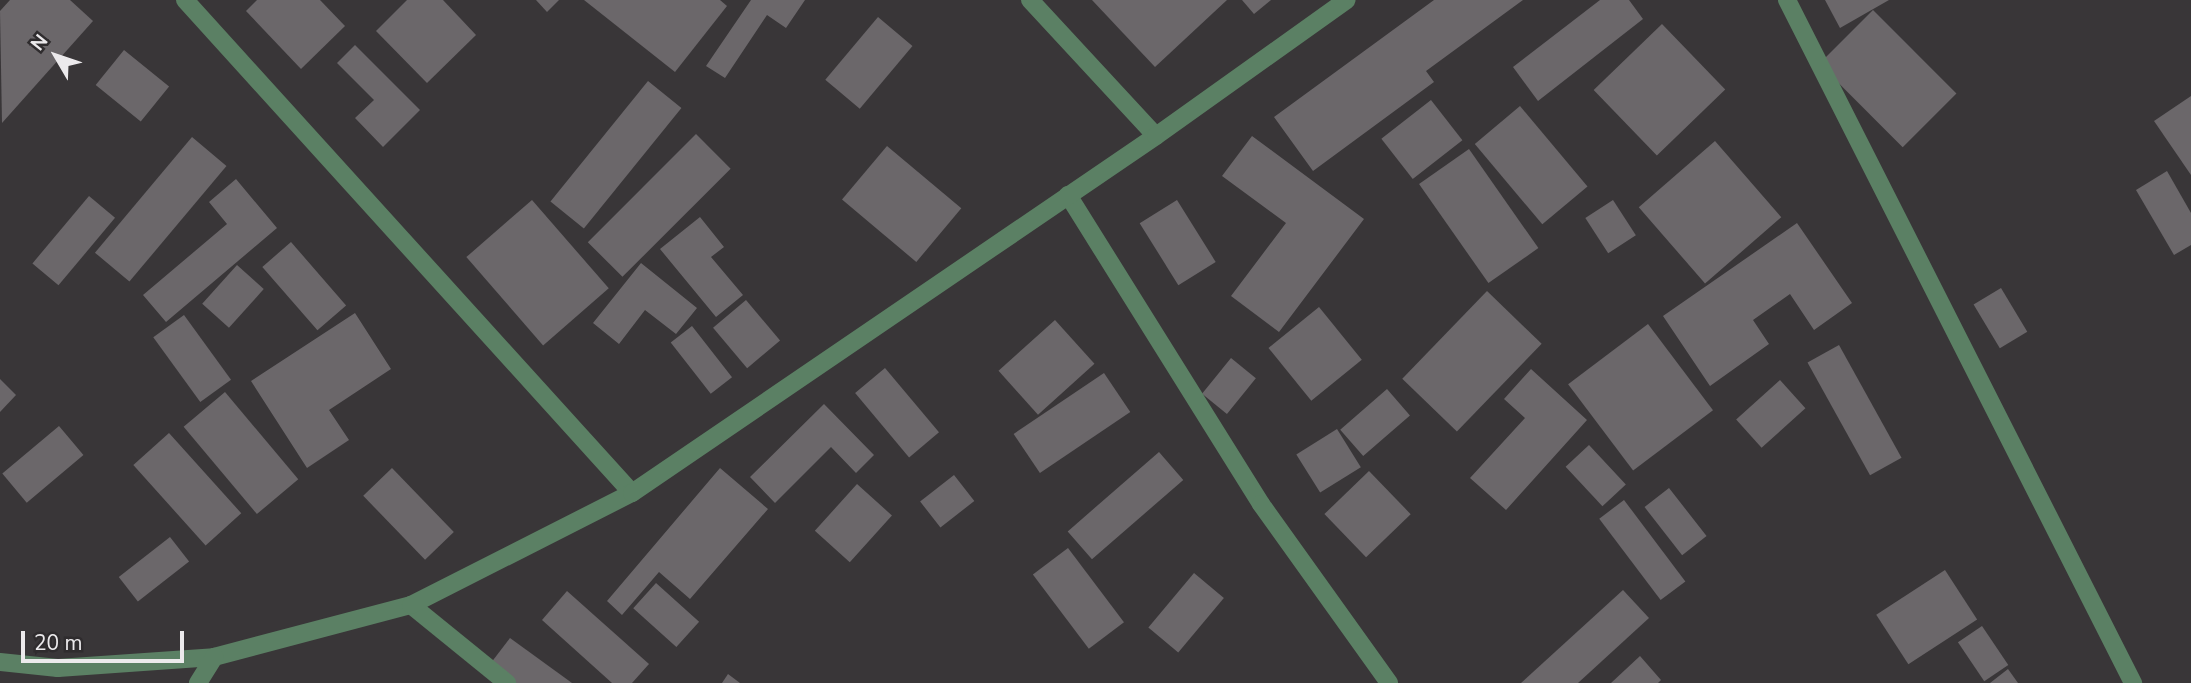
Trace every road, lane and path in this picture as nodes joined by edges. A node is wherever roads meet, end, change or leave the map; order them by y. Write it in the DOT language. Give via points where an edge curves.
graph roads {
  1 [pos="185,0"];
  2 [pos="1031,0"];
  3 [pos="1348,0"];
  4 [pos="1787,0"];
  5 [pos="1156,136"];
  6 [pos="1068,195"];
  7 [pos="632,493"];
  8 [pos="411,605"];
  9 [pos="214,657"];
  10 [pos="0,662"];
  11 [pos="198,683"];
  12 [pos="507,683"];
  13 [pos="1389,683"];
  14 [pos="2133,683"];
  1 -- 7 [label="street"];
  2 -- 5 [label="street"];
  3 -- 5 [label="street"];
  4 -- 14 [label="street"];
  5 -- 6 [label="street"];
  6 -- 7 [label="street"];
  6 -- 13 [label="street" via="1261,504"];
  7 -- 8 [label="street"];
  8 -- 9 [label="street"];
  8 -- 12 [label="street"];
  9 -- 10 [label="street" via="58,668"];
  9 -- 11 [label="street"];
}
